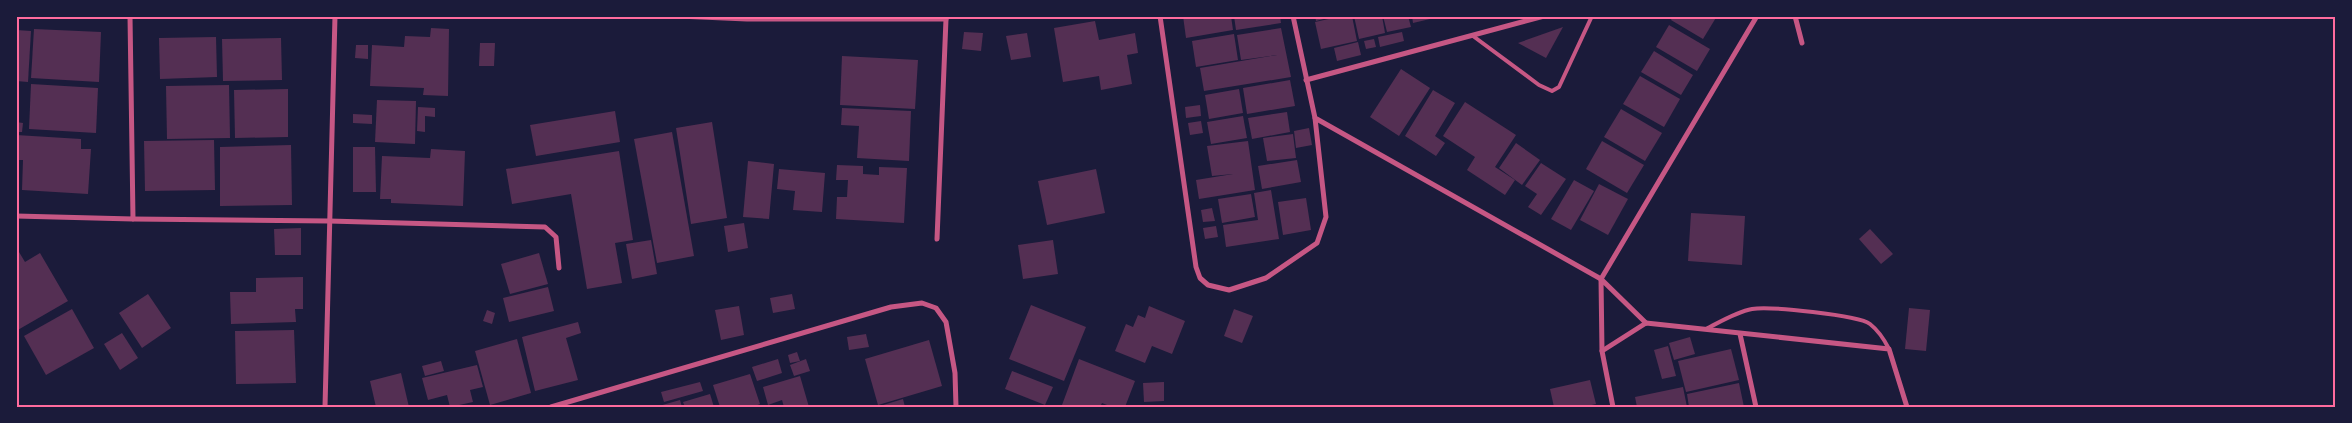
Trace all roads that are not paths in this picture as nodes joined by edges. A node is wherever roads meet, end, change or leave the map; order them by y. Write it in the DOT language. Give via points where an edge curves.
graph roads {
  1 [pos="130,16"];
  2 [pos="335,16"];
  3 [pos="678,16"];
  4 [pos="1160,16"];
  5 [pos="1293,16"];
  6 [pos="1544,16"];
  7 [pos="1592,16"];
  8 [pos="1757,16"];
  9 [pos="1796,16"];
  10 [pos="748,18"];
  11 [pos="946,18"];
  12 [pos="1473,36"];
  13 [pos="1802,43"];
  14 [pos="1306,80"];
  15 [pos="1316,118"];
  16 [pos="16,216"];
  17 [pos="133,219"];
  18 [pos="330,221"];
  19 [pos="937,239"];
  20 [pos="559,268"];
  21 [pos="1601,279"];
  22 [pos="1646,324"];
  23 [pos="1706,329"];
  24 [pos="1740,334"];
  25 [pos="1889,348"];
  26 [pos="1602,351"];
  27 [pos="325,407"];
  28 [pos="551,407"];
  29 [pos="956,407"];
  30 [pos="1613,407"];
  31 [pos="1756,407"];
  32 [pos="1907,407"];
  1 -- 17 [label="street"];
  2 -- 18 [label="street"];
  3 -- 10 [label="street"];
  4 -- 15 [label="street" via="1196,267 1208,286 1229,290 1266,278 1317,243 1326,217"];
  5 -- 14 [label="street"];
  6 -- 12 [label="street"];
  7 -- 12 [label="lane" via="1559,87 1552,91 1539,85"];
  8 -- 21 [label="street"];
  9 -- 13 [label="street"];
  10 -- 11 [label="street"];
  11 -- 19 [label="street"];
  12 -- 14 [label="street"];
  14 -- 15 [label="street"];
  15 -- 21 [label="street"];
  16 -- 17 [label="street"];
  17 -- 18 [label="street"];
  18 -- 20 [label="street" via="545,227 556,237"];
  18 -- 27 [label="street"];
  21 -- 22 [label="street"];
  21 -- 26 [label="street"];
  22 -- 23 [label="street"];
  22 -- 26 [label="street"];
  23 -- 24 [label="street"];
  23 -- 25 [label="lane" via="1750,309 1811,313 1864,321 1882,336"];
  24 -- 25 [label="street"];
  24 -- 31 [label="street"];
  25 -- 32 [label="street"];
  26 -- 30 [label="street"];
  28 -- 29 [label="street" via="891,307 922,303 936,308 946,322 955,373"];
}
